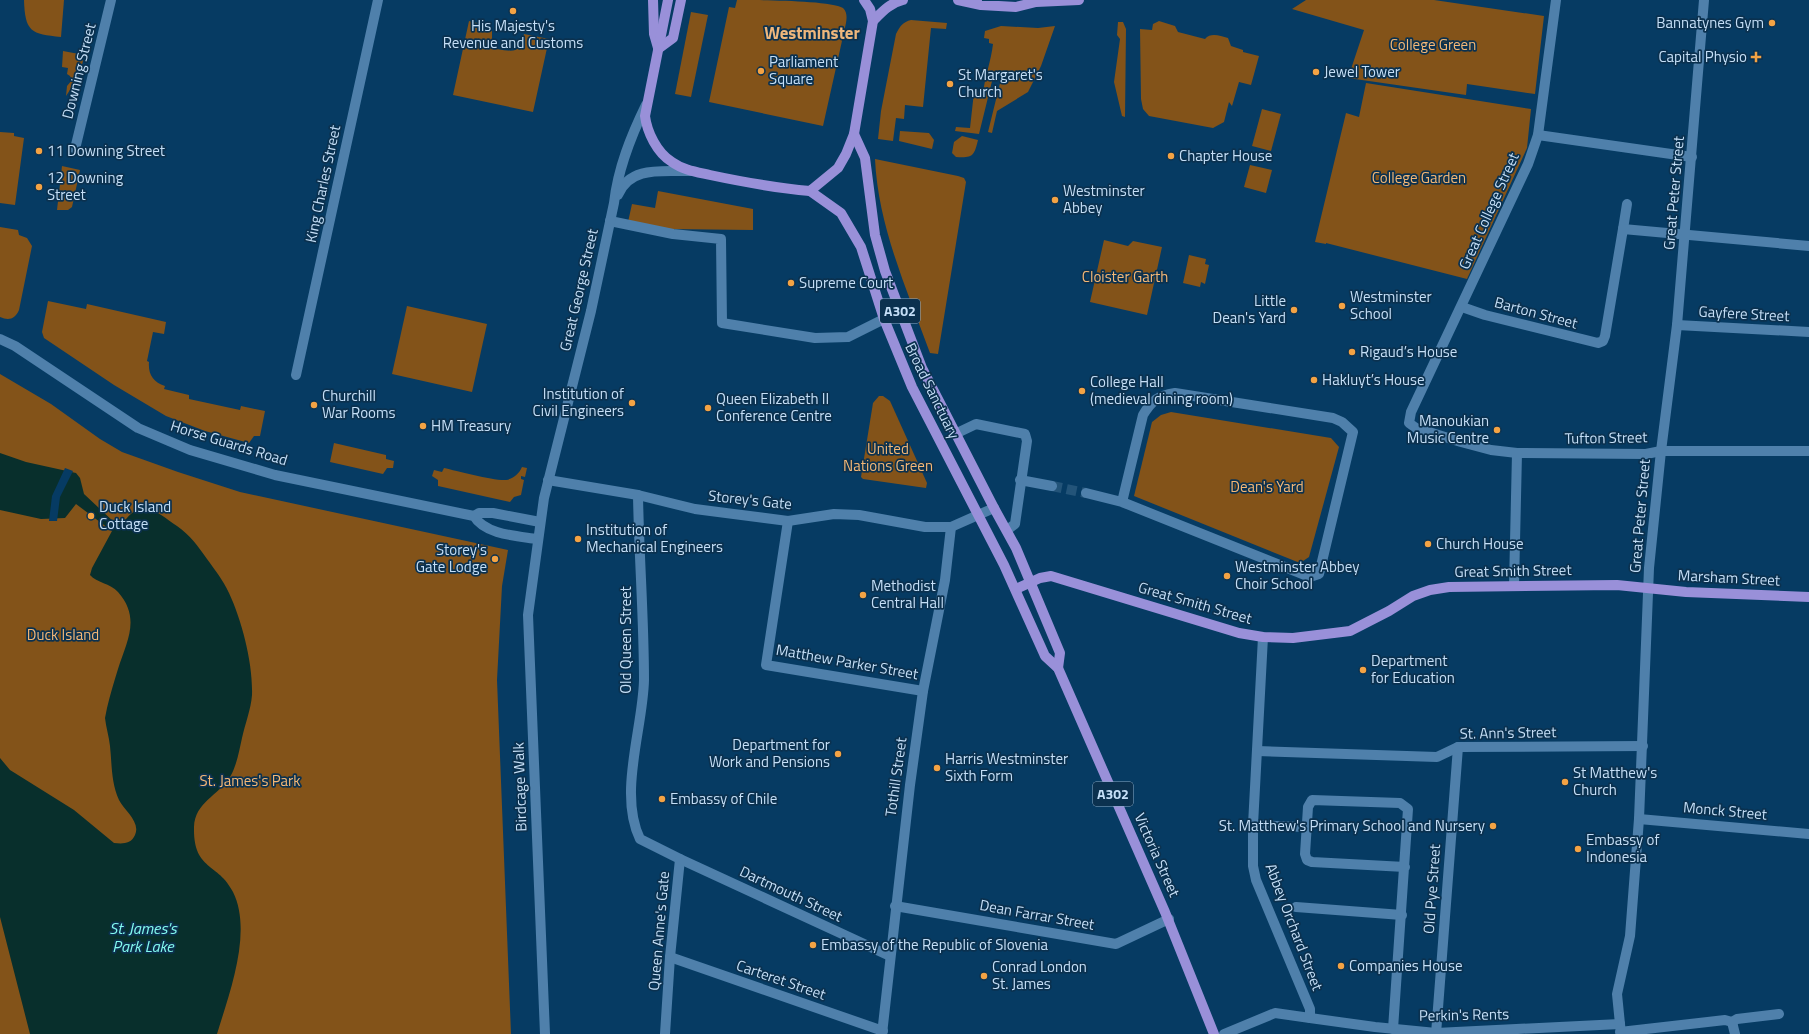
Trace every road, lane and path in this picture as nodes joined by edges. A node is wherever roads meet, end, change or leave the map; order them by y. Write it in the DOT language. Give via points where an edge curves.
graph roads {
  1 [pos="111,0"];
  2 [pos="378,0"];
  3 [pos="652,0"];
  4 [pos="668,0"];
  5 [pos="681,0"];
  6 [pos="864,0"];
  7 [pos="903,0"];
  8 [pos="958,0"];
  9 [pos="1079,0"];
  10 [pos="1556,0"];
  11 [pos="1704,0"];
  12 [pos="1034,1"];
  13 [pos="873,21"];
  14 [pos="658,50"];
  15 [pos="646,105"];
  16 [pos="854,134"];
  17 [pos="1538,135"];
  18 [pos="75,148"];
  19 [pos="1692,157"];
  20 [pos="694,171"];
  21 [pos="810,191"];
  22 [pos="614,203"];
  23 [pos="1627,204"];
  24 [pos="610,221"];
  25 [pos="1623,229"];
  26 [pos="1685,236"];
  27 [pos="1809,246"];
  28 [pos="1462,307"];
  29 [pos="884,320"];
  30 [pos="1677,325"];
  31 [pos="1809,332"];
  32 [pos="0,339"];
  33 [pos="296,375"];
  34 [pos="1409,423"];
  35 [pos="956,434"];
  36 [pos="1809,451"];
  37 [pos="1661,452"];
  38 [pos="1517,453"];
  39 [pos="548,480"];
  40 [pos="1020,480"];
  41 [pos="1052,486"];
  42 [pos="1086,493"];
  43 [pos="638,495"];
  44 [pos="1122,502"];
  45 [pos="994,508"];
  46 [pos="979,515"];
  47 [pos="474,516"];
  48 [pos="788,521"];
  49 [pos="540,522"];
  50 [pos="951,526"];
  51 [pos="1007,530"];
  52 [pos="537,539"];
  53 [pos="1031,583"];
  54 [pos="1514,586"];
  55 [pos="1649,588"];
  56 [pos="1016,589"];
  57 [pos="1809,597"];
  58 [pos="1263,637"];
  59 [pos="1058,668"];
  60 [pos="923,691"];
  61 [pos="1642,746"];
  62 [pos="1458,747"];
  63 [pos="1257,751"];
  64 [pos="1639,819"];
  65 [pos="1253,825"];
  66 [pos="1306,828"];
  67 [pos="636,831"];
  68 [pos="1809,834"];
  69 [pos="680,859"];
  70 [pos="1405,868"];
  71 [pos="895,906"];
  72 [pos="1296,907"];
  73 [pos="1402,915"];
  74 [pos="1169,920"];
  75 [pos="890,956"];
  76 [pos="670,957"];
  77 [pos="1779,1014"];
  78 [pos="1310,1018"];
  79 [pos="1732,1022"];
  80 [pos="1393,1029"];
  81 [pos="1620,1030"];
  82 [pos="883,1032"];
  83 [pos="1436,1033"];
  84 [pos="545,1034"];
  85 [pos="665,1034"];
  86 [pos="1214,1034"];
  87 [pos="1224,1034"];
  88 [pos="1735,1034"];
  1 -- 18 [label="street, Downing Street"];
  2 -- 33 [label="street, King Charles Street"];
  3 -- 14 [label="main road, Great George Street / A302" via="654,34"];
  4 -- 14 [label="main road, Great George Street / A302"];
  5 -- 14 [label="main road" via="673,38"];
  6 -- 13 [label="main road"];
  7 -- 13 [label="main road" via="884,10"];
  8 -- 12 [label="main road" via="981,5 1016,7"];
  9 -- 12 [label="main road"];
  10 -- 17 [label="street, Great College Street"];
  11 -- 19 [label="street, Great Peter Street"];
  13 -- 16 [label="main road"];
  14 -- 15 [label="main road, Great George Street / A302"];
  15 -- 20 [label="main road, A302" via="646,123 659,150 672,163"];
  15 -- 22 [label="street, Great George Street" via="632,134 620,169"];
  16 -- 21 [label="main road" via="838,168"];
  16 -- 35 [label="main road, Broad Sanctuary / A302" via="865,158 875,235 885,271 922,368"];
  17 -- 19 [label="street"];
  17 -- 28 [label="street, Great College Street" via="1528,164"];
  19 -- 26 [label="street, Great Peter Street"];
  20 -- 21 [label="main road, A302" via="733,180"];
  20 -- 22 [label="street" via="650,171 639,174 627,180 620,188"];
  21 -- 29 [label="main road, Broad Sanctuary / A302" via="841,213 852,230 865,256"];
  22 -- 24 [label="street, Great George Street"];
  23 -- 25 [label="street"];
  24 -- 29 [label="street" via="673,234 721,239 722,322 815,338 848,337"];
  24 -- 39 [label="street, Great George Street" via="591,311"];
  25 -- 26 [label="street"];
  25 -- 28 [label="street, Barton Street" via="1603,342 1592,343"];
  26 -- 27 [label="street"];
  26 -- 30 [label="street, Great Peter Street"];
  28 -- 34 [label="street, Great College Street" via="1411,412"];
  29 -- 46 [label="main road, Broad Sanctuary / A302" via="912,387"];
  30 -- 31 [label="street, Gayfere Street"];
  30 -- 37 [label="street, Great Peter Street"];
  32 -- 47 [label="street, Horse Guards Road" via="16,346 138,428 190,450 275,475"];
  34 -- 38 [label="street, Tufton Street" via="1416,428 1461,442 1491,450"];
  35 -- 40 [label="street" via="976,424 1025,434 1027,440"];
  35 -- 45 [label="main road, Broad Sanctuary / A302"];
  36 -- 37 [label="street, Tufton Street"];
  37 -- 38 [label="street, Tufton Street"];
  37 -- 55 [label="street, Great Peter Street"];
  38 -- 54 [label="street"];
  39 -- 43 [label="street, Storey's Gate"];
  39 -- 49 [label="street, Great George Street"];
  40 -- 41 [label="street"];
  40 -- 51 [label="street" via="1015,524"];
  42 -- 44 [label="street"];
  43 -- 48 [label="street, Storey's Gate" via="695,509"];
  43 -- 67 [label="street, Old Queen Street" via="644,682 632,771 632,802"];
  44 -- 44 [label="street" via="1143,415 1150,404 1161,396 1175,393 1333,418 1353,432 1319,574 1310,577"];
  45 -- 46 [label="street, Storey's Gate"];
  45 -- 51 [label="main road, Broad Sanctuary / A302"];
  46 -- 50 [label="street, Storey's Gate"];
  46 -- 56 [label="main road, Broad Sanctuary / A302"];
  47 -- 49 [label="street, Horse Guards Road" via="479,512 494,513"];
  47 -- 52 [label="street, Horse Guards Road" via="486,528"];
  48 -- 50 [label="street, Storey's Gate" via="834,514 859,515 925,527"];
  48 -- 60 [label="street, Matthew Parker Street" via="766,664"];
  49 -- 52 [label="street, Great George Street"];
  50 -- 60 [label="street, Tothill Street" via="944,580"];
  51 -- 53 [label="main road, Broad Sanctuary / A302"];
  52 -- 84 [label="street, Birdcage Walk" via="528,615"];
  53 -- 56 [label="main road, Great Smith Street"];
  53 -- 58 [label="main road, Great Smith Street" via="1051,576 1060,578 1239,633"];
  53 -- 59 [label="main road, Victoria Street / A302" via="1060,653"];
  54 -- 55 [label="main road, Great Smith Street" via="1607,585"];
  54 -- 58 [label="main road, Great Smith Street" via="1449,587 1430,590 1413,596 1350,631 1293,638"];
  55 -- 57 [label="main road, Marsham Street"];
  55 -- 61 [label="street, Great Peter Street"];
  56 -- 59 [label="main road, Victoria Street / A302" via="1045,656"];
  58 -- 63 [label="street, Abbey Orchard Street"];
  59 -- 74 [label="main road, Victoria Street / A302"];
  60 -- 71 [label="street, Tothill Street"];
  61 -- 62 [label="street, St. Ann's Street"];
  61 -- 64 [label="street, Great Peter Street"];
  62 -- 63 [label="street, St. Ann's Street" via="1437,757"];
  62 -- 83 [label="street, Old Pye Street"];
  63 -- 65 [label="street, Abbey Orchard Street"];
  64 -- 68 [label="street, Monck Street"];
  64 -- 81 [label="street, Great Peter Street" via="1630,936 1617,994"];
  65 -- 66 [label="street"];
  65 -- 78 [label="street, Abbey Orchard Street" via="1253,866 1256,880 1310,1009"];
  66 -- 70 [label="street" via="1306,860"];
  66 -- 70 [label="street" via="1308,807 1312,800 1400,803 1408,809"];
  67 -- 69 [label="street, Queen Anne's Gate" via="640,839"];
  69 -- 75 [label="street, Dartmouth Street"];
  69 -- 76 [label="street, Queen Anne's Gate"];
  70 -- 73 [label="street"];
  71 -- 74 [label="street, Dean Farrar Street" via="1116,944"];
  71 -- 75 [label="street, Tothill Street"];
  72 -- 73 [label="street"];
  73 -- 80 [label="street"];
  74 -- 86 [label="main road, Victoria Street / A302"];
  75 -- 82 [label="street, Tothill Street"];
  76 -- 82 [label="street, Carteret Street"];
  76 -- 85 [label="street, Queen Anne's Gate"];
  77 -- 79 [label="street, Perkin's Rents" via="1737,1019"];
  78 -- 80 [label="street, Perkin's Rents"];
  78 -- 87 [label="street" via="1275,1013"];
  79 -- 81 [label="street, Perkin's Rents" via="1725,1020"];
  79 -- 88 [label="street"];
  80 -- 83 [label="street, Perkin's Rents"];
  81 -- 83 [label="street, Perkin's Rents"];
}
